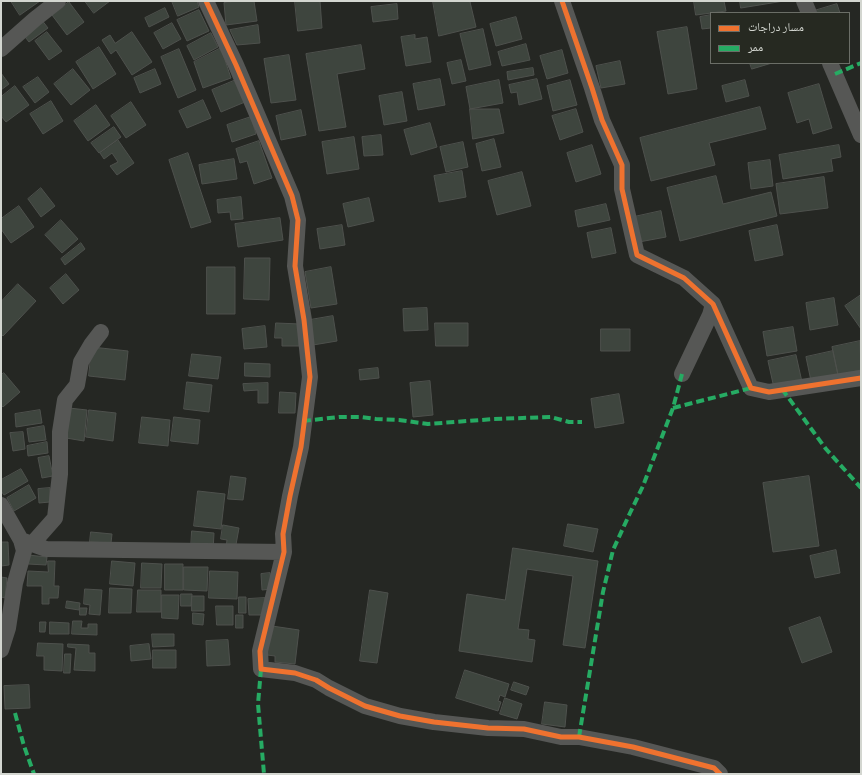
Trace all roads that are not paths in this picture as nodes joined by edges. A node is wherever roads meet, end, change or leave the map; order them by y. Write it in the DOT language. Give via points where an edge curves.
graph roads {
  1 [pos="58,1"];
  2 [pos="206,1"];
  3 [pos="562,1"];
  4 [pos="804,1"];
  5 [pos="809,12"];
  6 [pos="1,49"];
  7 [pos="830,64"];
  8 [pos="861,135"];
  9 [pos="713,304"];
  10 [pos="101,332"];
  11 [pos="682,374"];
  12 [pos="861,378"];
  13 [pos="1,505"];
  14 [pos="26,542"];
  15 [pos="284,552"];
  16 [pos="1,650"];
  17 [pos="720,774"];
  1 -- 6 [label="street"];
  2 -- 15 [label="street" via="292,196 298,220 295,266 310,377 301,446 283,534"];
  3 -- 9 [label="street" via="602,120 622,165 622,189 637,255 684,278"];
  4 -- 5 [label="street"];
  7 -- 8 [label="street"];
  9 -- 11 [label="street"];
  9 -- 12 [label="street" via="751,388 769,392"];
  10 -- 14 [label="street" via="81,362 77,385 65,400 60,432 60,474 55,518"];
  13 -- 14 [label="street"];
  14 -- 15 [label="street" via="46,549"];
  14 -- 16 [label="street"];
  15 -- 17 [label="street" via="260,651 260,669 295,673 316,680 365,706 400,716 488,728 524,729 561,737 579,737 633,747 714,768"];
}
